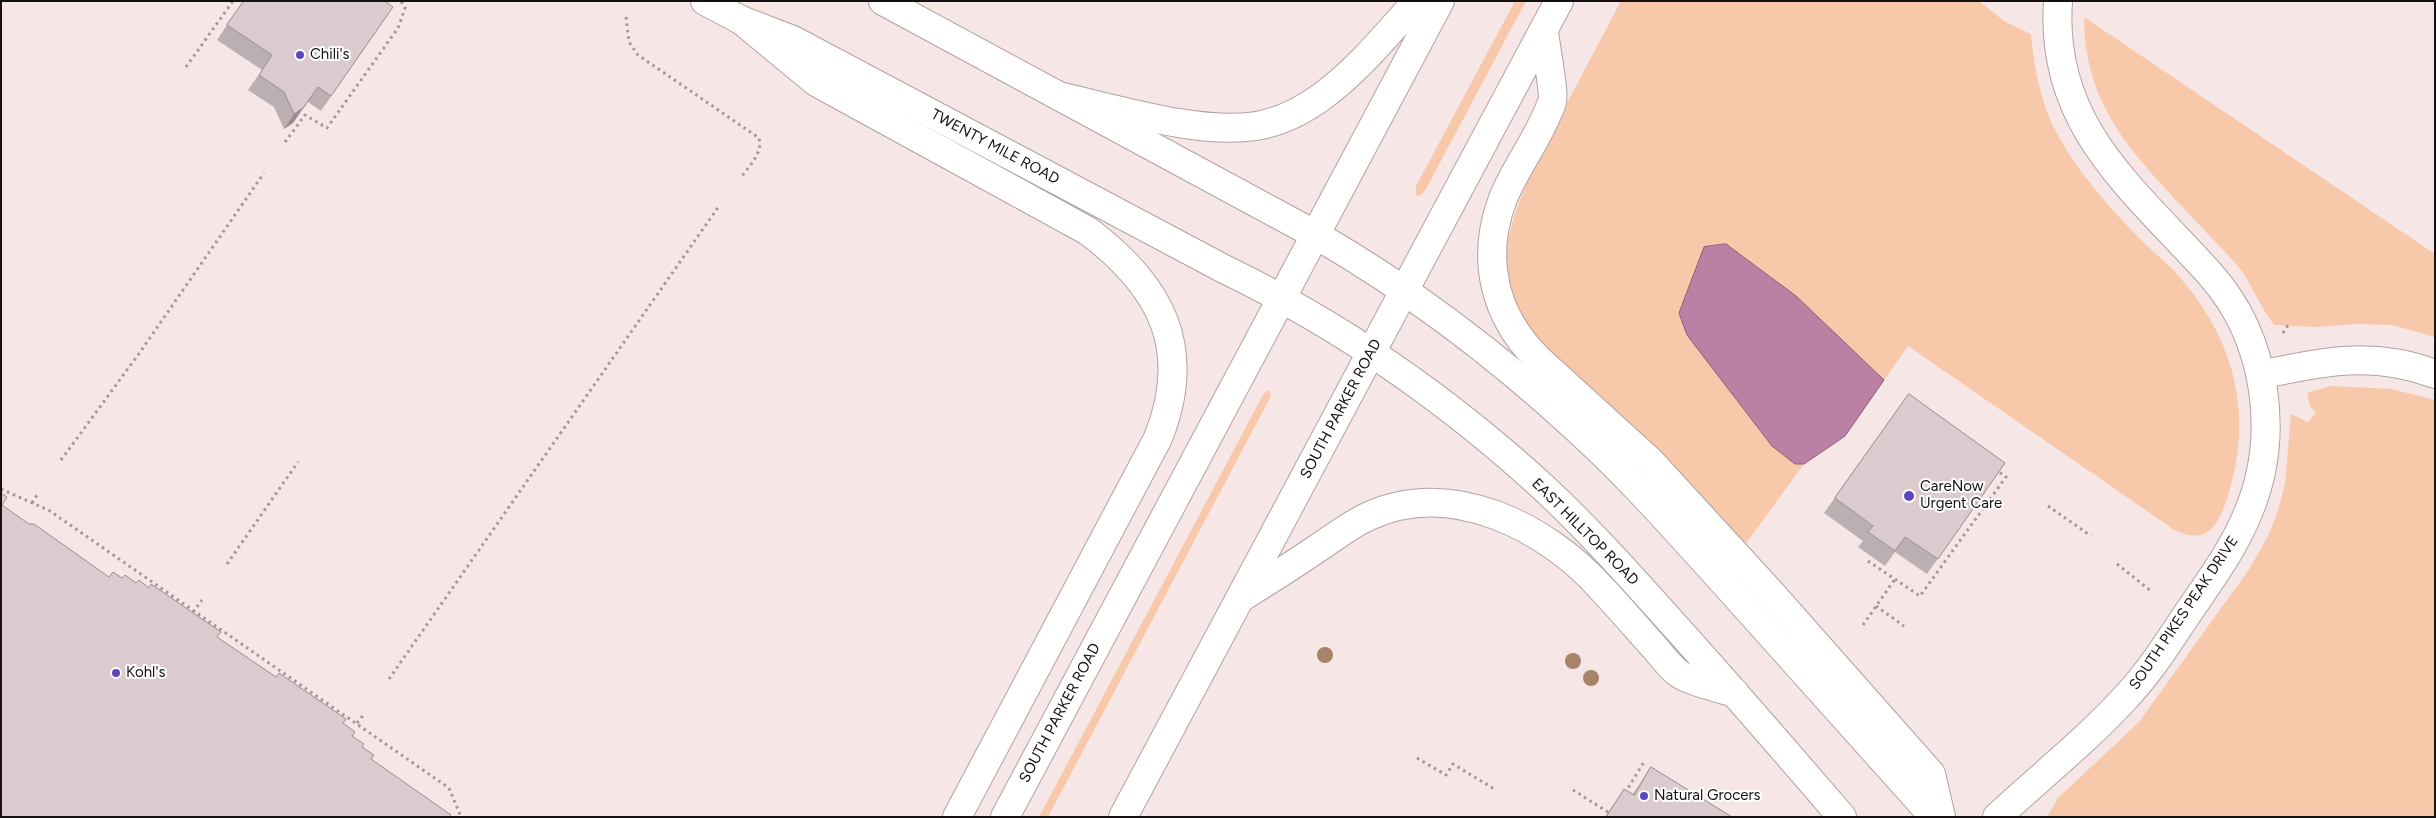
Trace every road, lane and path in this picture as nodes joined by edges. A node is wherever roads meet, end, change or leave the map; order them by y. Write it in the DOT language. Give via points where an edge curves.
graph roads {
  1 [pos="233,1"];
  2 [pos="401,1"];
  3 [pos="705,1"];
  4 [pos="883,1"];
  5 [pos="1417,1"];
  6 [pos="1440,1"];
  7 [pos="1560,1"];
  8 [pos="2058,1"];
  9 [pos="626,16"];
  10 [pos="741,20"];
  11 [pos="1544,31"];
  12 [pos="186,67"];
  13 [pos="1062,97"];
  14 [pos="285,142"];
  15 [pos="264,173"];
  16 [pos="742,176"];
  17 [pos="719,206"];
  18 [pos="1316,235"];
  19 [pos="1403,291"];
  20 [pos="1283,298"];
  21 [pos="2290,322"];
  22 [pos="2283,333"];
  23 [pos="1371,351"];
  24 [pos="2435,374"];
  25 [pos="2260,375"];
  26 [pos="61,460"];
  27 [pos="298,462"];
  28 [pos="1990,465"];
  29 [pos="1,489"];
  30 [pos="37,495"];
  31 [pos="32,503"];
  32 [pos="2048,506"];
  33 [pos="2090,536"];
  34 [pos="1868,561"];
  35 [pos="227,564"];
  36 [pos="2116,564"];
  37 [pos="1895,579"];
  38 [pos="2151,591"];
  39 [pos="1241,598"];
  40 [pos="202,600"];
  41 [pos="1876,606"];
  42 [pos="194,611"];
  43 [pos="189,618"];
  44 [pos="1863,625"];
  45 [pos="1904,626"];
  46 [pos="389,679"];
  47 [pos="1735,693"];
  48 [pos="316,695"];
  49 [pos="312,702"];
  50 [pos="364,713"];
  51 [pos="357,723"];
  52 [pos="1417,758"];
  53 [pos="1644,762"];
  54 [pos="1496,790"];
  55 [pos="1573,790"];
  56 [pos="1621,799"];
  57 [pos="1617,807"];
  58 [pos="1611,816"];
  59 [pos="460,817"];
  60 [pos="957,817"];
  61 [pos="1004,817"];
  62 [pos="1124,817"];
  63 [pos="1842,817"];
  64 [pos="1934,817"];
  65 [pos="1941,817"];
  66 [pos="1997,817"];
  1 -- 12 [label="path"];
  2 -- 14 [label="path" via="405,8 398,28 327,128 305,115"];
  3 -- 10 [label="main road, TWENTY MILE ROAD"];
  4 -- 13 [label="main road"];
  5 -- 13 [label="main road" via="1363,60 1326,94 1309,106 1270,123 1237,127 1190,125"];
  6 -- 18 [label="main road, SOUTH PARKER ROAD"];
  7 -- 11 [label="main road, SOUTH PARKER ROAD"];
  8 -- 25 [label="main road, SOUTH PIKES PEAK DRIVE" via="2061,60 2070,98 2083,124 2118,174 2224,293 2243,327"];
  9 -- 16 [label="path" via="629,42 638,55 760,138 759,151"];
  10 -- 20 [label="main road, TWENTY MILE ROAD" via="793,40"];
  10 -- 60 [label="main road" via="816,82 1088,231 1132,268 1153,298 1170,342 1174,358 1172,392 1158,438"];
  11 -- 19 [label="main road, SOUTH PARKER ROAD"];
  11 -- 65 [label="main road" via="1553,100 1502,200 1492,249 1496,290 1506,319 1537,358 1650,461 1931,774"];
  13 -- 18 [label="main road"];
  15 -- 26 [label="path"];
  17 -- 46 [label="path"];
  18 -- 19 [label="main road" via="1360,260"];
  18 -- 20 [label="main road, SOUTH PARKER ROAD"];
  19 -- 23 [label="main road, SOUTH PARKER ROAD"];
  19 -- 64 [label="main road" via="1549,404 1604,455 1670,522"];
  20 -- 23 [label="main road, EAST HILLTOP ROAD"];
  20 -- 61 [label="main road, SOUTH PARKER ROAD"];
  21 -- 22 [label="path"];
  23 -- 39 [label="main road, SOUTH PARKER ROAD"];
  23 -- 47 [label="main road, EAST HILLTOP ROAD" via="1463,419 1544,488 1628,574"];
  24 -- 25 [label="main road" via="2402,364 2359,359"];
  25 -- 66 [label="main road, SOUTH PIKES PEAK DRIVE" via="2266,445 2253,502 2233,545 2129,694"];
  27 -- 35 [label="path"];
  28 -- 37 [label="path" via="2006,477 1920,596"];
  29 -- 31 [label="path"];
  30 -- 31 [label="path"];
  31 -- 42 [label="path" via="50,511"];
  32 -- 33 [label="path"];
  34 -- 37 [label="path"];
  36 -- 38 [label="path"];
  37 -- 41 [label="path"];
  39 -- 47 [label="main road" via="1347,527 1369,516 1408,504 1459,505 1511,521 1543,538 1595,581 1679,674"];
  39 -- 62 [label="main road, SOUTH PARKER ROAD"];
  40 -- 42 [label="path"];
  41 -- 44 [label="path"];
  41 -- 45 [label="path"];
  42 -- 43 [label="path"];
  42 -- 48 [label="path"];
  47 -- 63 [label="main road, EAST HILLTOP ROAD"];
  48 -- 49 [label="path"];
  48 -- 51 [label="path"];
  50 -- 51 [label="path"];
  51 -- 59 [label="path" via="449,788"];
  52 -- 54 [label="path" via="1446,775 1452,764"];
  53 -- 56 [label="path"];
  55 -- 58 [label="path"];
  57 -- 58 [label="path"];
}
